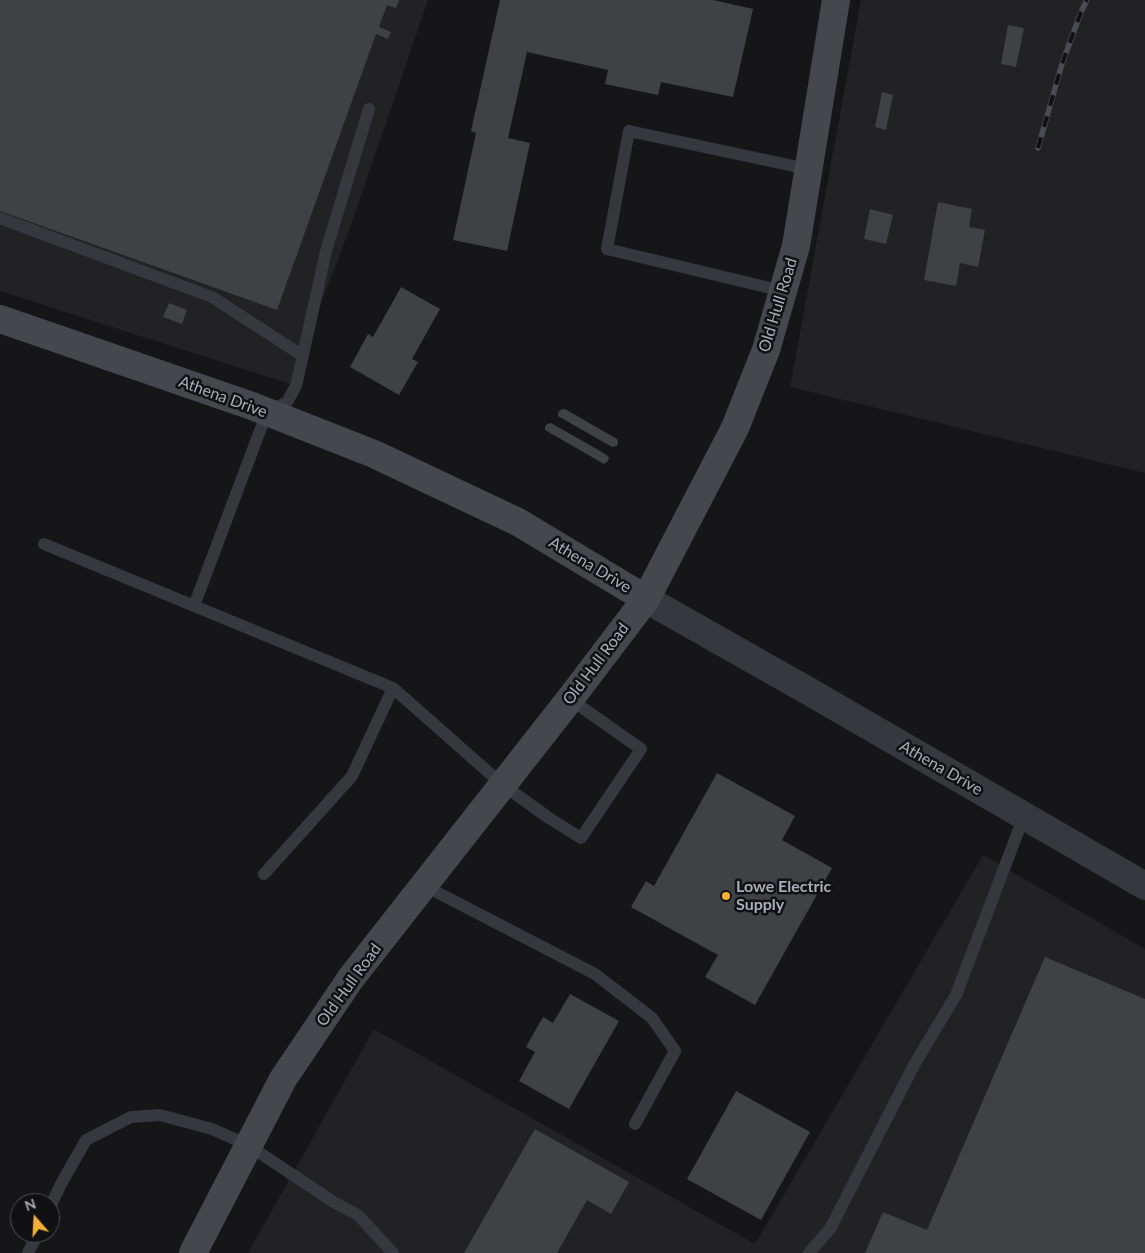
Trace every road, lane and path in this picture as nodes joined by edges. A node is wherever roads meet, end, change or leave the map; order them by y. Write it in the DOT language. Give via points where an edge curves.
graph roads {
  1 [pos="836,0"];
  2 [pos="369,108"];
  3 [pos="808,169"];
  4 [pos="0,218"];
  5 [pos="783,291"];
  6 [pos="0,319"];
  7 [pos="303,356"];
  8 [pos="267,412"];
  9 [pos="44,544"];
  10 [pos="646,599"];
  11 [pos="194,606"];
  12 [pos="393,688"];
  13 [pos="570,699"];
  14 [pos="503,785"];
  15 [pos="1024,816"];
  16 [pos="264,874"];
  17 [pos="423,885"];
  18 [pos="1145,886"];
  19 [pos="635,1124"];
  20 [pos="248,1145"];
  21 [pos="57,1193"];
  22 [pos="193,1253"];
  23 [pos="393,1253"];
  24 [pos="809,1253"];
  1 -- 3 [label="main road, Old Hull Road"];
  2 -- 7 [label="lane" via="326,252"];
  3 -- 5 [label="main road, Old Hull Road" via="796,246"];
  3 -- 5 [label="lane" via="629,131 606,249"];
  4 -- 7 [label="lane" via="212,297"];
  5 -- 10 [label="main road, Old Hull Road" via="766,350 735,428"];
  6 -- 8 [label="main road, Athena Drive"];
  7 -- 8 [label="lane" via="296,386 287,402"];
  8 -- 10 [label="main road, Athena Drive" via="374,454 518,522"];
  8 -- 11 [label="lane"];
  9 -- 11 [label="lane"];
  10 -- 13 [label="main road, Old Hull Road"];
  10 -- 15 [label="street, Athena Drive"];
  11 -- 12 [label="lane"];
  12 -- 14 [label="lane"];
  12 -- 16 [label="lane" via="352,776"];
  13 -- 14 [label="main road, Old Hull Road"];
  13 -- 14 [label="lane" via="641,749 581,838"];
  14 -- 17 [label="main road, Old Hull Road"];
  15 -- 18 [label="street, Athena Drive"];
  15 -- 24 [label="lane" via="956,994 914,1065 830,1229"];
  17 -- 19 [label="lane" via="595,974 652,1018 676,1051"];
  17 -- 20 [label="main road, Old Hull Road" via="351,978 283,1079"];
  20 -- 21 [label="lane" via="212,1129 160,1115 131,1117 86,1140"];
  20 -- 22 [label="main road, Old Hull Road"];
  20 -- 23 [label="lane" via="358,1214"];
}
